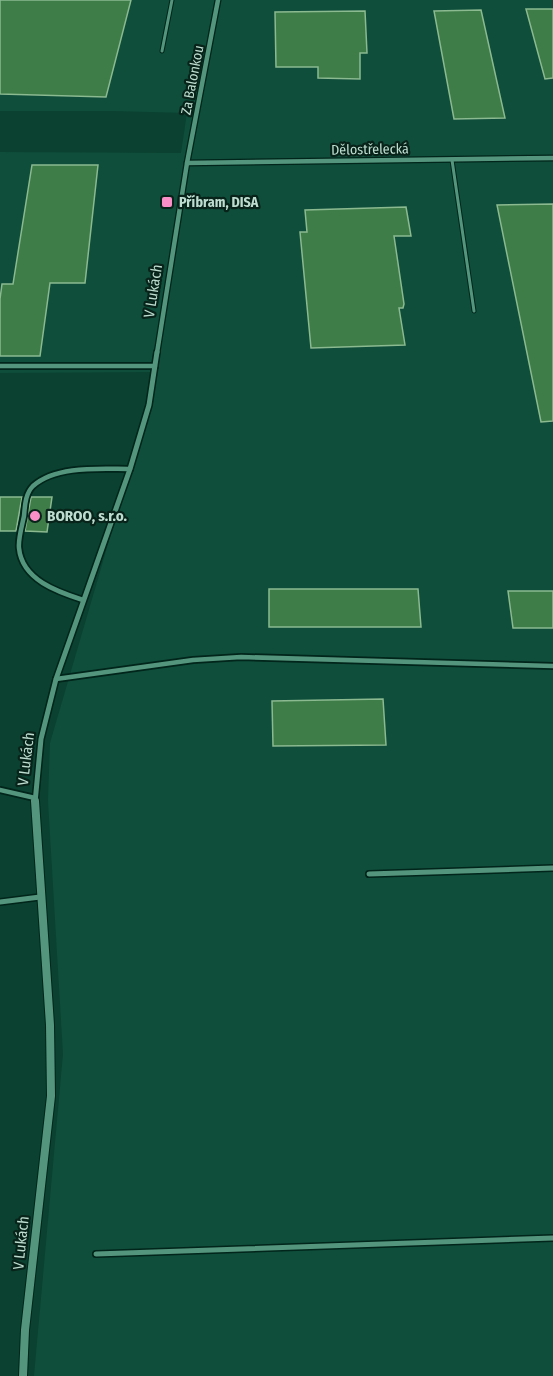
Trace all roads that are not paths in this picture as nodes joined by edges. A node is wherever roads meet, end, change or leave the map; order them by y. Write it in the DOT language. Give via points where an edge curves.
graph roads {
  1 [pos="172,0"];
  2 [pos="218,0"];
  3 [pos="162,51"];
  4 [pos="553,158"];
  5 [pos="452,160"];
  6 [pos="187,163"];
  7 [pos="474,311"];
  8 [pos="0,366"];
  9 [pos="155,366"];
  10 [pos="130,469"];
  11 [pos="83,600"];
  12 [pos="553,666"];
  13 [pos="56,679"];
  14 [pos="0,790"];
  15 [pos="35,798"];
  16 [pos="553,868"];
  17 [pos="369,874"];
  18 [pos="40,897"];
  19 [pos="0,902"];
  20 [pos="553,1238"];
  21 [pos="96,1254"];
  22 [pos="23,1376"];
  1 -- 3 [label="lane"];
  2 -- 6 [label="street, Za Balonkou"];
  4 -- 5 [label="street, Dělostřelecká"];
  5 -- 6 [label="street, Dělostřelecká"];
  5 -- 7 [label="lane"];
  6 -- 9 [label="street, V Lukách"];
  8 -- 9 [label="lane"];
  9 -- 10 [label="street, V Lukách" via="149,405"];
  10 -- 11 [label="street, V Lukách"];
  10 -- 11 [label="lane" via="76,469 46,479 27,494 19,549 27,567 55,591"];
  11 -- 13 [label="street, V Lukách"];
  12 -- 13 [label="lane" via="241,657"];
  13 -- 15 [label="street, V Lukách" via="41,740"];
  14 -- 15 [label="lane"];
  15 -- 18 [label="street, V Lukách"];
  16 -- 17 [label="lane"];
  18 -- 19 [label="lane"];
  18 -- 22 [label="street, V Lukách" via="51,1095"];
  20 -- 21 [label="lane"];
}
